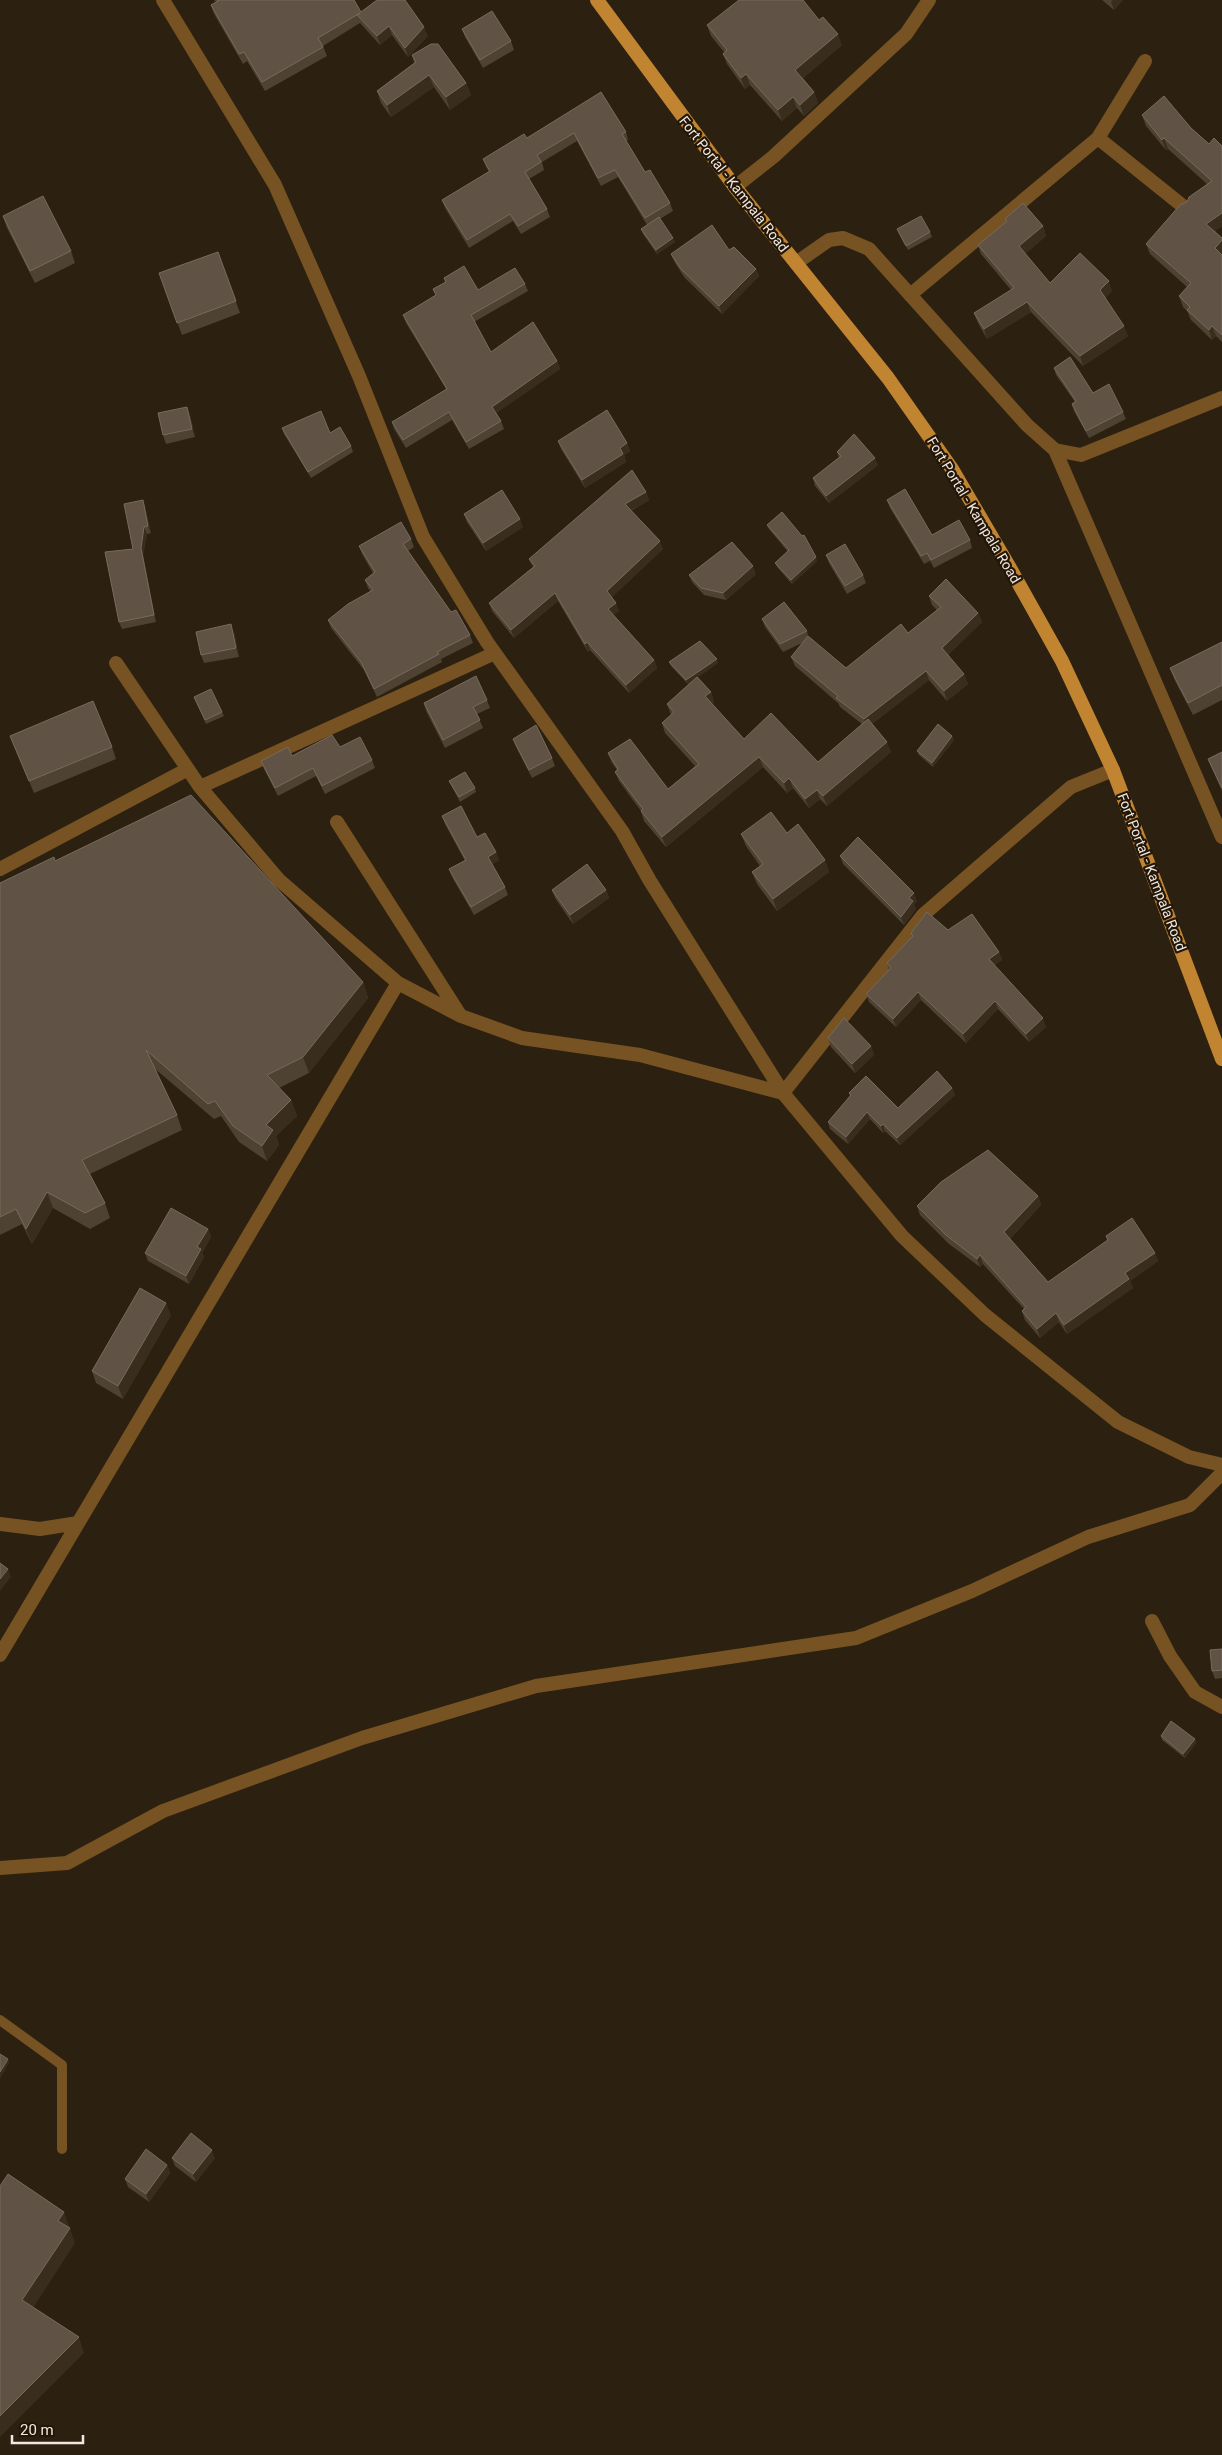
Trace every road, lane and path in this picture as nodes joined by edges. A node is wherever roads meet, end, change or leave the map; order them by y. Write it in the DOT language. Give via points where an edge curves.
graph roads {
  1 [pos="163,0"];
  2 [pos="597,0"];
  3 [pos="930,0"];
  4 [pos="1145,61"];
  5 [pos="1098,138"];
  6 [pos="735,187"];
  7 [pos="1184,207"];
  8 [pos="796,263"];
  9 [pos="910,294"];
  10 [pos="1222,398"];
  11 [pos="1055,450"];
  12 [pos="495,653"];
  13 [pos="116,663"];
  14 [pos="188,769"];
  15 [pos="1114,770"];
  16 [pos="200,788"];
  17 [pos="337,822"];
  18 [pos="1222,837"];
  19 [pos="0,869"];
  20 [pos="398,983"];
  21 [pos="461,1016"];
  22 [pos="1222,1059"];
  23 [pos="784,1094"];
  24 [pos="1222,1465"];
  25 [pos="1222,1472"];
  26 [pos="78,1522"];
  27 [pos="0,1524"];
  28 [pos="1152,1622"];
  29 [pos="0,1655"];
  30 [pos="1222,1707"];
  31 [pos="0,1868"];
  32 [pos="0,2020"];
  33 [pos="62,2149"];
  1 -- 12 [label="street" via="275,185 359,376 423,538"];
  2 -- 6 [label="main road, Fort Portal - Kampala Road"];
  3 -- 6 [label="street" via="906,34 773,157"];
  4 -- 5 [label="street"];
  5 -- 7 [label="street"];
  5 -- 9 [label="street"];
  6 -- 8 [label="main road, Fort Portal - Kampala Road"];
  8 -- 9 [label="street" via="829,240 842,238 869,249"];
  8 -- 15 [label="main road, Fort Portal - Kampala Road" via="888,378 952,469 1062,660"];
  9 -- 11 [label="street" via="1027,425"];
  10 -- 11 [label="street" via="1081,455"];
  11 -- 18 [label="street"];
  12 -- 16 [label="street"];
  12 -- 23 [label="street" via="622,831"];
  13 -- 14 [label="street"];
  14 -- 16 [label="street"];
  14 -- 19 [label="street"];
  15 -- 22 [label="main road, Fort Portal - Kampala Road"];
  15 -- 23 [label="street" via="1071,787 923,915"];
  16 -- 20 [label="street" via="279,880"];
  17 -- 21 [label="street"];
  20 -- 21 [label="street"];
  20 -- 26 [label="street"];
  21 -- 23 [label="street" via="522,1038 640,1055"];
  23 -- 24 [label="street" via="902,1236 985,1315 1118,1422 1188,1457"];
  25 -- 31 [label="street" via="1190,1505 1088,1538 972,1591 856,1638 536,1686 362,1738 163,1811 67,1863"];
  26 -- 27 [label="street" via="40,1529"];
  26 -- 29 [label="street"];
  28 -- 30 [label="street" via="1170,1656 1196,1692"];
  32 -- 33 [label="lane" via="62,2065"];
}
